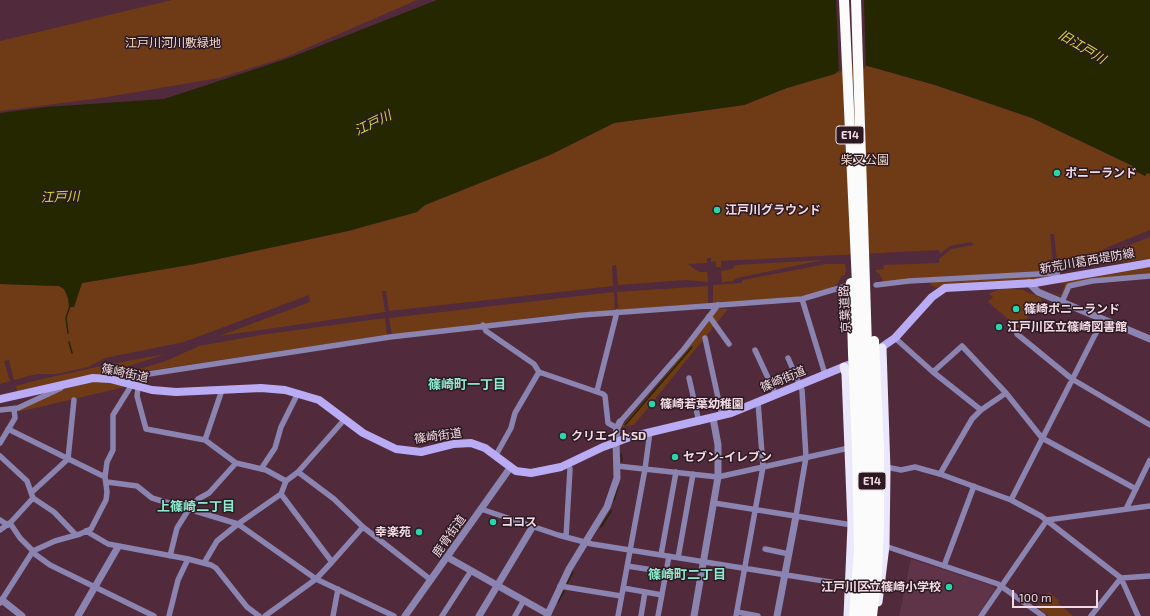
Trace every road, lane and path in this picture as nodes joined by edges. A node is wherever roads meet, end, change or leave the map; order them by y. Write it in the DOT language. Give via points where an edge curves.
graph roads {
  1 [pos="844,0"];
  2 [pos="856,0"];
  3 [pos="1150,263"];
  4 [pos="861,270"];
  5 [pos="1150,276"];
  6 [pos="1058,279"];
  7 [pos="1029,283"];
  8 [pos="876,285"];
  9 [pos="846,286"];
  10 [pos="802,299"];
  11 [pos="1062,302"];
  12 [pos="718,305"];
  13 [pos="617,312"];
  14 [pos="709,316"];
  15 [pos="1103,319"];
  16 [pos="483,325"];
  17 [pos="1017,334"];
  18 [pos="705,338"];
  19 [pos="895,338"];
  20 [pos="1150,339"];
  21 [pos="729,344"];
  22 [pos="869,348"];
  23 [pos="755,350"];
  24 [pos="788,358"];
  25 [pos="846,366"];
  26 [pos="539,372"];
  27 [pos="933,372"];
  28 [pos="825,374"];
  29 [pos="689,378"];
  30 [pos="1072,379"];
  31 [pos="76,382"];
  32 [pos="801,384"];
  33 [pos="131,386"];
  34 [pos="222,390"];
  35 [pos="597,391"];
  36 [pos="1006,392"];
  37 [pos="298,393"];
  38 [pos="776,394"];
  39 [pos="0,400"];
  40 [pos="74,400"];
  41 [pos="758,402"];
  42 [pos="14,409"];
  43 [pos="0,410"];
  44 [pos="981,410"];
  45 [pos="722,416"];
  46 [pos="713,418"];
  47 [pos="344,420"];
  48 [pos="699,422"];
  49 [pos="1150,424"];
  50 [pos="619,425"];
  51 [pos="8,429"];
  52 [pos="650,432"];
  53 [pos="1042,438"];
  54 [pos="205,440"];
  55 [pos="616,441"];
  56 [pos="0,444"];
  57 [pos="853,448"];
  58 [pos="496,455"];
  59 [pos="0,456"];
  60 [pos="806,457"];
  61 [pos="68,459"];
  62 [pos="1150,460"];
  63 [pos="236,463"];
  64 [pos="568,464"];
  65 [pos="617,466"];
  66 [pos="763,467"];
  67 [pos="886,467"];
  68 [pos="510,468"];
  69 [pos="261,469"];
  70 [pos="645,469"];
  71 [pos="298,472"];
  72 [pos="676,472"];
  73 [pos="693,474"];
  74 [pos="940,474"];
  75 [pos="718,477"];
  76 [pos="106,479"];
  77 [pos="286,481"];
  78 [pos="974,486"];
  79 [pos="1136,489"];
  80 [pos="32,492"];
  81 [pos="281,494"];
  82 [pos="33,498"];
  83 [pos="1011,500"];
  84 [pos="714,503"];
  85 [pos="1150,506"];
  86 [pos="189,509"];
  87 [pos="482,509"];
  88 [pos="755,509"];
  89 [pos="1126,509"];
  90 [pos="796,516"];
  91 [pos="0,520"];
  92 [pos="1047,520"];
  93 [pos="9,524"];
  94 [pos="238,524"];
  95 [pos="852,525"];
  96 [pos="533,526"];
  97 [pos="363,527"];
  98 [pos="0,530"];
  99 [pos="86,531"];
  100 [pos="76,535"];
  101 [pos="566,537"];
  102 [pos="585,542"];
  103 [pos="118,546"];
  104 [pos="885,546"];
  105 [pos="765,549"];
  106 [pos="630,550"];
  107 [pos="32,551"];
  108 [pos="789,554"];
  109 [pos="661,555"];
  110 [pos="170,556"];
  111 [pos="669,556"];
  112 [pos="447,557"];
  113 [pos="678,558"];
  114 [pos="188,559"];
  115 [pos="332,562"];
  116 [pos="704,562"];
  117 [pos="204,563"];
  118 [pos="627,566"];
  119 [pos="944,566"];
  120 [pos="744,568"];
  121 [pos="471,571"];
  122 [pos="666,572"];
  123 [pos="785,575"];
  124 [pos="1150,576"];
  125 [pos="1121,578"];
  126 [pos="316,579"];
  127 [pos="431,580"];
  128 [pos="498,585"];
  129 [pos="850,585"];
  130 [pos="560,586"];
  131 [pos="94,587"];
  132 [pos="1001,587"];
  133 [pos="338,588"];
  134 [pos="623,588"];
  135 [pos="645,592"];
  136 [pos="662,595"];
  137 [pos="621,596"];
  138 [pos="524,600"];
  139 [pos="1,601"];
  140 [pos="736,614"];
  141 [pos="549,615"];
  142 [pos="22,616"];
  143 [pos="78,616"];
  144 [pos="154,616"];
  145 [pos="169,616"];
  146 [pos="259,616"];
  147 [pos="265,616"];
  148 [pos="333,616"];
  149 [pos="394,616"];
  150 [pos="405,616"];
  151 [pos="442,616"];
  152 [pos="479,616"];
  153 [pos="515,616"];
  154 [pos="618,616"];
  155 [pos="641,616"];
  156 [pos="658,616"];
  157 [pos="694,616"];
  158 [pos="758,616"];
  159 [pos="778,616"];
  160 [pos="848,616"];
  161 [pos="854,616"];
  162 [pos="860,616"];
  163 [pos="867,616"];
  164 [pos="872,616"];
  165 [pos="876,616"];
  166 [pos="982,616"];
  167 [pos="1043,616"];
  168 [pos="1090,616"];
  169 [pos="1138,616"];
  1 -- 4 [label="highway, 京葉道路 / E14"];
  2 -- 4 [label="highway, E14" via="866,168"];
  3 -- 6 [label="main road, 新荒川葛西堤防線"];
  4 -- 22 [label="highway, E14"];
  4 -- 22 [label="highway, E14"];
  5 -- 11 [label="street" via="1092,281 1069,286"];
  6 -- 7 [label="main road, 新荒川葛西堤防線"];
  6 -- 8 [label="street" via="1057,273"];
  7 -- 11 [label="street" via="1038,292"];
  7 -- 19 [label="main road" via="945,288 932,297"];
  9 -- 10 [label="street"];
  10 -- 12 [label="street"];
  10 -- 28 [label="street"];
  11 -- 15 [label="street"];
  12 -- 13 [label="street"];
  12 -- 14 [label="street"];
  13 -- 16 [label="street"];
  13 -- 35 [label="street"];
  14 -- 21 [label="street"];
  14 -- 50 [label="street"];
  15 -- 20 [label="street"];
  15 -- 30 [label="street"];
  16 -- 26 [label="street" via="486,331 534,364"];
  16 -- 33 [label="street" via="129,377"];
  17 -- 30 [label="street"];
  18 -- 45 [label="street"];
  19 -- 22 [label="main road"];
  19 -- 27 [label="street"];
  22 -- 57 [label="highway, E14, bridge"];
  22 -- 67 [label="highway"];
  22 -- 162 [label="highway, E14, bridge" via="866,523"];
  22 -- 163 [label="highway, E14, bridge" via="873,524"];
  22 -- 164 [label="highway, E14, bridge" via="879,448 878,543"];
  23 -- 38 [label="street"];
  24 -- 32 [label="street"];
  25 -- 28 [label="main road, 篠崎街道"];
  25 -- 57 [label="highway"];
  26 -- 35 [label="street"];
  26 -- 58 [label="street" via="515,413 511,428"];
  27 -- 36 [label="street" via="962,346"];
  27 -- 44 [label="street"];
  28 -- 32 [label="main road, 篠崎街道"];
  29 -- 48 [label="street"];
  30 -- 49 [label="street"];
  30 -- 53 [label="street"];
  31 -- 33 [label="main road, 篠崎街道" via="101,378"];
  31 -- 39 [label="main road, 篠崎街道"];
  31 -- 42 [label="street"];
  32 -- 38 [label="main road, 篠崎街道"];
  32 -- 60 [label="street"];
  33 -- 34 [label="main road, 篠崎街道" via="176,392"];
  33 -- 54 [label="street" via="137,396 146,429"];
  33 -- 76 [label="street" via="113,415 113,450 108,462"];
  34 -- 37 [label="main road, 篠崎街道" via="261,388"];
  34 -- 54 [label="street"];
  35 -- 50 [label="street" via="605,396 608,422"];
  36 -- 44 [label="street"];
  36 -- 53 [label="street"];
  37 -- 47 [label="main road, 篠崎街道" via="318,400"];
  37 -- 69 [label="street" via="281,427 275,448"];
  38 -- 41 [label="main road, 篠崎街道"];
  40 -- 61 [label="street"];
  41 -- 45 [label="main road, 篠崎街道"];
  41 -- 66 [label="street"];
  42 -- 43 [label="street"];
  42 -- 51 [label="street" via="15,418"];
  44 -- 74 [label="street" via="972,419"];
  45 -- 46 [label="main road, 篠崎街道"];
  46 -- 48 [label="main road, 篠崎街道"];
  46 -- 75 [label="street" via="718,445"];
  47 -- 58 [label="main road, 篠崎街道" via="363,433 396,449 421,452 453,444 471,443"];
  47 -- 71 [label="street"];
  48 -- 52 [label="main road, 篠崎街道"];
  50 -- 55 [label="street"];
  51 -- 56 [label="street"];
  51 -- 61 [label="street"];
  52 -- 55 [label="main road, 篠崎街道"];
  52 -- 70 [label="street"];
  53 -- 79 [label="street"];
  53 -- 83 [label="street"];
  54 -- 63 [label="street"];
  55 -- 64 [label="main road, 篠崎街道"];
  55 -- 65 [label="street"];
  57 -- 60 [label="street"];
  57 -- 95 [label="highway"];
  57 -- 161 [label="highway, E14" via="858,550"];
  58 -- 68 [label="main road, 篠崎街道"];
  59 -- 80 [label="street" via="27,481"];
  60 -- 66 [label="street"];
  60 -- 90 [label="street"];
  61 -- 76 [label="street"];
  61 -- 80 [label="street"];
  62 -- 79 [label="street"];
  63 -- 69 [label="street"];
  63 -- 86 [label="street" via="209,493"];
  64 -- 68 [label="main road, 篠崎街道" via="531,473"];
  64 -- 101 [label="street" via="570,469"];
  65 -- 70 [label="street"];
  65 -- 102 [label="street" via="617,478 607,507"];
  66 -- 75 [label="street"];
  66 -- 88 [label="street"];
  67 -- 74 [label="street" via="901,470 915,467"];
  67 -- 104 [label="highway"];
  68 -- 87 [label="street, 鹿骨街道"];
  69 -- 77 [label="street"];
  70 -- 72 [label="street"];
  70 -- 106 [label="street"];
  71 -- 77 [label="street"];
  71 -- 97 [label="street" via="334,499"];
  72 -- 73 [label="street"];
  72 -- 109 [label="street"];
  73 -- 75 [label="street"];
  73 -- 113 [label="street"];
  74 -- 78 [label="street"];
  75 -- 84 [label="street"];
  76 -- 86 [label="street" via="137,486 152,498"];
  76 -- 99 [label="street" via="106,500 90,529"];
  77 -- 81 [label="street"];
  78 -- 83 [label="street"];
  78 -- 119 [label="street"];
  79 -- 89 [label="street"];
  80 -- 82 [label="street"];
  81 -- 94 [label="street"];
  81 -- 115 [label="street"];
  82 -- 93 [label="street"];
  82 -- 100 [label="street" via="54,512"];
  83 -- 92 [label="street"];
  84 -- 88 [label="street"];
  84 -- 116 [label="street"];
  85 -- 89 [label="street"];
  86 -- 94 [label="street"];
  86 -- 110 [label="street" via="177,528"];
  87 -- 96 [label="street"];
  87 -- 112 [label="street, 鹿骨街道"];
  88 -- 90 [label="street"];
  88 -- 120 [label="street"];
  89 -- 92 [label="street"];
  90 -- 95 [label="street"];
  90 -- 108 [label="street"];
  91 -- 93 [label="street"];
  92 -- 125 [label="street"];
  92 -- 132 [label="street"];
  93 -- 98 [label="street"];
  93 -- 107 [label="street"];
  94 -- 117 [label="street" via="217,541"];
  94 -- 126 [label="street"];
  95 -- 129 [label="highway"];
  96 -- 101 [label="street"];
  96 -- 128 [label="street"];
  97 -- 115 [label="street"];
  97 -- 127 [label="street"];
  99 -- 100 [label="street"];
  99 -- 103 [label="street" via="108,544"];
  100 -- 107 [label="street"];
  101 -- 102 [label="street"];
  102 -- 106 [label="street"];
  102 -- 130 [label="street"];
  103 -- 110 [label="street"];
  103 -- 131 [label="street"];
  104 -- 119 [label="street"];
  104 -- 165 [label="highway"];
  105 -- 108 [label="street"];
  106 -- 109 [label="street"];
  106 -- 118 [label="street"];
  107 -- 131 [label="street" via="50,565"];
  107 -- 139 [label="street"];
  108 -- 123 [label="street"];
  109 -- 111 [label="street"];
  110 -- 114 [label="street"];
  111 -- 113 [label="street"];
  111 -- 122 [label="street"];
  112 -- 121 [label="street"];
  112 -- 127 [label="street, 鹿骨街道"];
  113 -- 116 [label="street"];
  114 -- 117 [label="street"];
  114 -- 145 [label="street" via="178,580"];
  115 -- 126 [label="street"];
  116 -- 120 [label="street"];
  116 -- 157 [label="street"];
  117 -- 146 [label="street" via="216,568 247,607"];
  118 -- 122 [label="street"];
  118 -- 134 [label="street"];
  119 -- 132 [label="street"];
  120 -- 123 [label="street"];
  120 -- 140 [label="street"];
  121 -- 128 [label="street"];
  121 -- 151 [label="street"];
  122 -- 136 [label="street"];
  123 -- 129 [label="street"];
  123 -- 159 [label="street"];
  124 -- 125 [label="street"];
  125 -- 168 [label="street"];
  125 -- 169 [label="street"];
  126 -- 133 [label="street"];
  126 -- 147 [label="street"];
  127 -- 150 [label="street, 鹿骨街道"];
  128 -- 138 [label="street"];
  128 -- 152 [label="street"];
  129 -- 160 [label="highway"];
  130 -- 137 [label="street"];
  130 -- 141 [label="street"];
  131 -- 143 [label="street"];
  131 -- 144 [label="street"];
  132 -- 166 [label="street"];
  132 -- 167 [label="street"];
  133 -- 148 [label="street"];
  133 -- 149 [label="street"];
  134 -- 135 [label="street"];
  134 -- 137 [label="street"];
  135 -- 136 [label="street"];
  135 -- 155 [label="street"];
  136 -- 156 [label="street"];
  137 -- 154 [label="street"];
  138 -- 141 [label="street"];
  138 -- 153 [label="street"];
  139 -- 142 [label="street"];
  140 -- 158 [label="street"];
}
